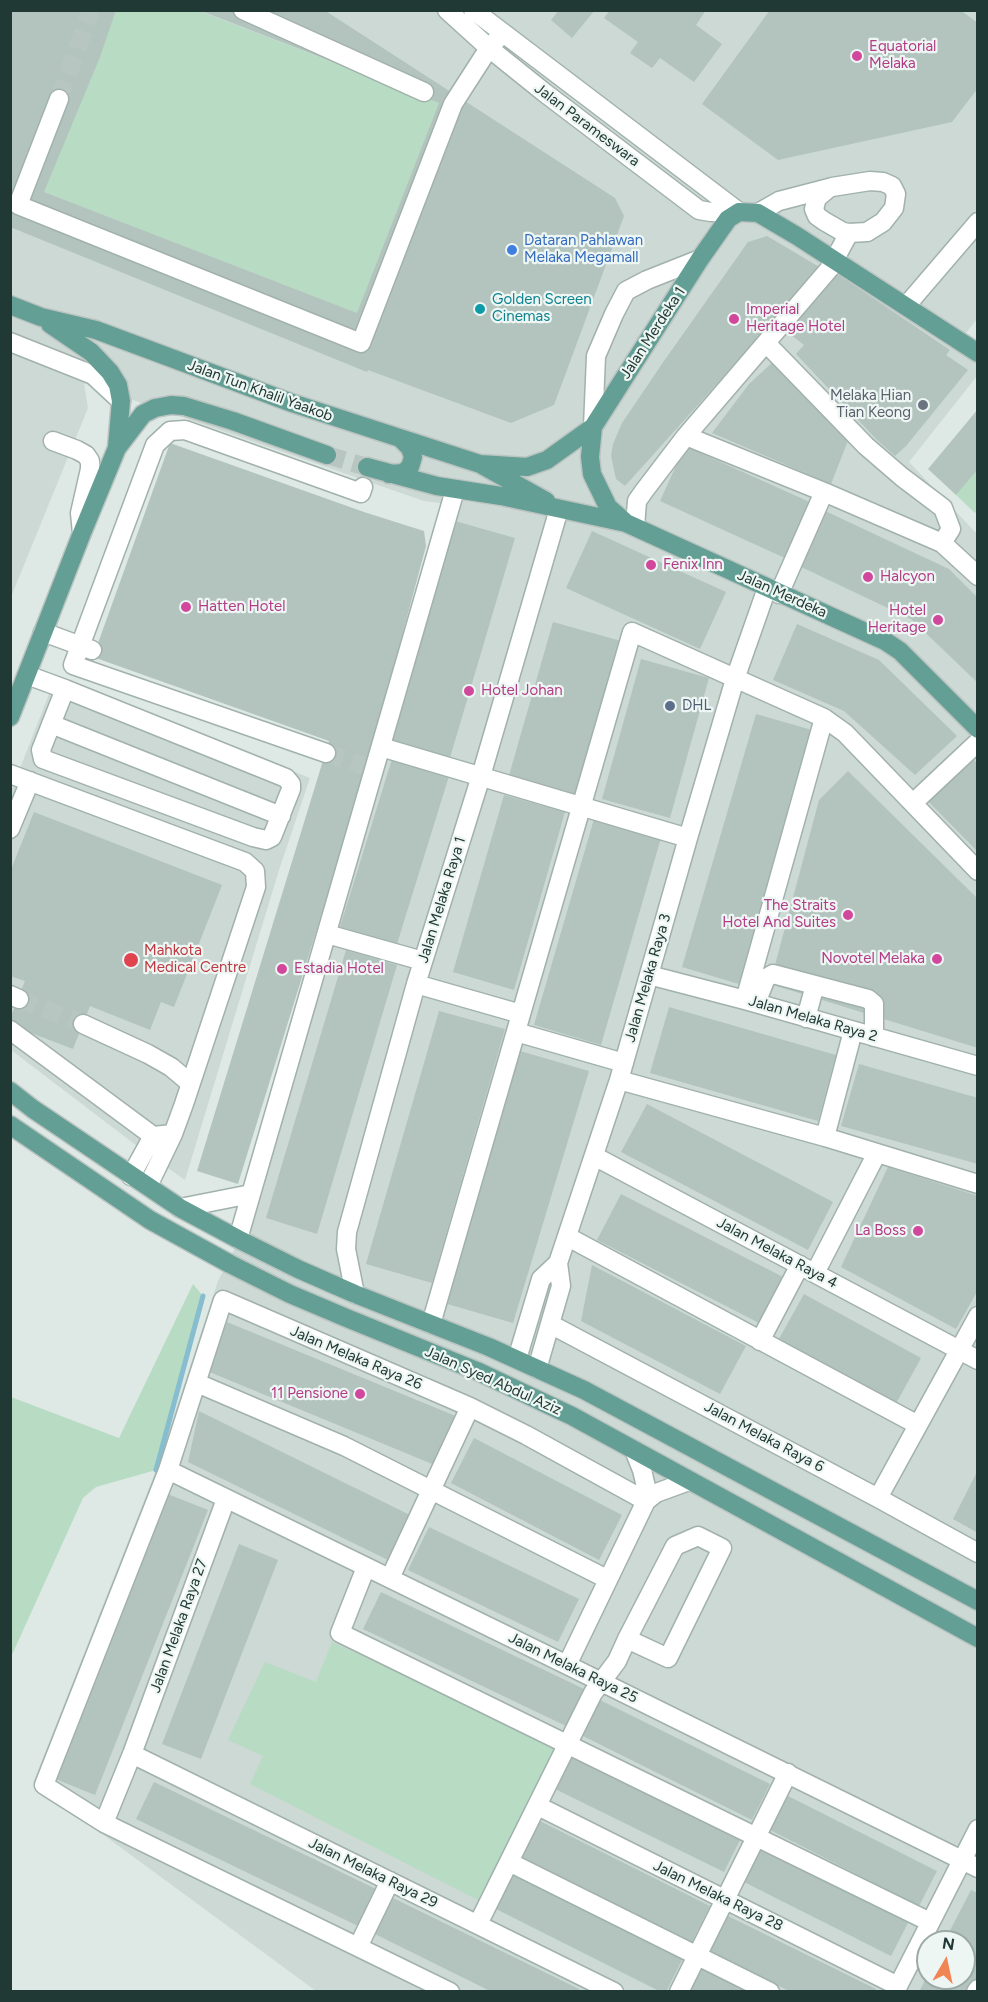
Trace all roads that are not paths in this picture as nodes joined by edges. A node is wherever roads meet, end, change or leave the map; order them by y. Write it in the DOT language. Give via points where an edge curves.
graph roads {
  1 [pos="243,10"];
  2 [pos="447,10"];
  3 [pos="473,10"];
  4 [pos="502,34"];
  5 [pos="489,48"];
  6 [pos="424,92"];
  7 [pos="59,99"];
  8 [pos="829,188"];
  9 [pos="739,212"];
  10 [pos="758,213"];
  11 [pos="978,222"];
  12 [pos="849,233"];
  13 [pos="700,259"];
  14 [pos="835,260"];
  15 [pos="10,305"];
  16 [pos="906,306"];
  17 [pos="41,318"];
  18 [pos="10,342"];
  19 [pos="766,343"];
  20 [pos="978,353"];
  21 [pos="121,401"];
  22 [pos="233,421"];
  23 [pos="593,427"];
  24 [pos="686,436"];
  25 [pos="399,438"];
  26 [pos="54,441"];
  27 [pos="227,446"];
  28 [pos="117,448"];
  29 [pos="327,455"];
  30 [pos="480,464"];
  31 [pos="367,467"];
  32 [pos="389,474"];
  33 [pos="363,487"];
  34 [pos="455,490"];
  35 [pos="824,492"];
  36 [pos="559,508"];
  37 [pos="631,525"];
  38 [pos="82,533"];
  39 [pos="942,543"];
  40 [pos="978,576"];
  41 [pos="773,591"];
  42 [pos="44,632"];
  43 [pos="87,648"];
  44 [pos="27,675"];
  45 [pos="735,680"];
  46 [pos="65,689"];
  47 [pos="10,717"];
  48 [pos="824,718"];
  49 [pos="51,724"];
  50 [pos="978,729"];
  51 [pos="978,742"];
  52 [pos="381,747"];
  53 [pos="326,753"];
  54 [pos="10,774"];
  55 [pos="481,776"];
  56 [pos="30,781"];
  57 [pos="914,803"];
  58 [pos="582,806"];
  59 [pos="281,816"];
  60 [pos="10,829"];
  61 [pos="688,838"];
  62 [pos="978,871"];
  63 [pos="327,934"];
  64 [pos="423,962"];
  65 [pos="649,975"];
  66 [pos="416,984"];
  67 [pos="815,985"];
  68 [pos="750,1001"];
  69 [pos="521,1014"];
  70 [pos="806,1018"];
  71 [pos="83,1024"];
  72 [pos="10,1030"];
  73 [pos="853,1031"];
  74 [pos="516,1032"];
  75 [pos="874,1037"];
  76 [pos="978,1066"];
  77 [pos="621,1072"];
  78 [pos="190,1083"];
  79 [pos="10,1090"];
  80 [pos="10,1125"];
  81 [pos="172,1134"];
  82 [pos="153,1136"];
  83 [pos="825,1137"];
  84 [pos="877,1153"];
  85 [pos="594,1156"];
  86 [pos="131,1176"];
  87 [pos="978,1184"];
  88 [pos="148,1186"];
  89 [pos="251,1194"];
  90 [pos="180,1208"];
  91 [pos="568,1237"];
  92 [pos="238,1239"];
  93 [pos="558,1263"];
  94 [pos="807,1269"];
  95 [pos="355,1294"];
  96 [pos="978,1316"];
  97 [pos="431,1324"];
  98 [pos="550,1324"];
  99 [pos="760,1341"];
  100 [pos="959,1350"];
  101 [pos="517,1359"];
  102 [pos="978,1360"];
  103 [pos="537,1369"];
  104 [pos="197,1383"];
  105 [pos="470,1407"];
  106 [pos="918,1425"];
  107 [pos="634,1450"];
  108 [pos="168,1470"];
  109 [pos="689,1481"];
  110 [pos="431,1491"];
  111 [pos="878,1498"];
  112 [pos="226,1499"];
  113 [pos="646,1501"];
  114 [pos="978,1553"];
  115 [pos="366,1567"];
  116 [pos="390,1578"];
  117 [pos="607,1579"];
  118 [pos="978,1601"];
  119 [pos="978,1638"];
  120 [pos="627,1639"];
  121 [pos="567,1665"];
  122 [pos="601,1682"];
  123 [pos="568,1743"];
  124 [pos="132,1754"];
  125 [pos="788,1773"];
  126 [pos="538,1806"];
  127 [pos="104,1823"];
  128 [pos="978,1829"];
  129 [pos="756,1835"];
  130 [pos="509,1862"];
  131 [pos="970,1864"];
  132 [pos="390,1881"];
  133 [pos="725,1899"];
  134 [pos="930,1922"];
  135 [pos="478,1924"];
  136 [pos="358,1947"];
  137 [pos="697,1955"];
  138 [pos="591,1986"];
  139 [pos="897,1989"];
  140 [pos="450,1992"];
  141 [pos="614,1992"];
  142 [pos="678,1992"];
  143 [pos="770,1992"];
  1 -- 6 [label="street"];
  2 -- 5 [label="street, Jalan Parameswara"];
  3 -- 4 [label="street, Jalan Parameswara"];
  4 -- 5 [label="street"];
  4 -- 9 [label="street, Jalan Parameswara"];
  5 -- 7 [label="street" via="453,104 362,343 18,205"];
  5 -- 9 [label="street, Jalan Parameswara" via="699,210"];
  8 -- 10 [label="street" via="779,201"];
  8 -- 12 [label="street" via="817,198 814,209 824,222"];
  8 -- 12 [label="street" via="884,182 896,194 894,208 883,222 867,232"];
  9 -- 10 [label="main road, Jalan Parameswara"];
  9 -- 13 [label="main road, Jalan Merdeka 1" via="728,219"];
  10 -- 14 [label="main road, Jalan Parameswara"];
  11 -- 16 [label="street"];
  12 -- 14 [label="street"];
  13 -- 23 [label="main road, Jalan Merdeka 1"];
  13 -- 23 [label="street" via="626,291 596,356"];
  14 -- 16 [label="main road, Jalan Parameswara"];
  14 -- 19 [label="street"];
  15 -- 17 [label="main road, Jalan Tun Khalil Yaakob"];
  16 -- 20 [label="main road, Jalan Parameswara"];
  17 -- 21 [label="main road, Jalan Tun Khalil Yaakob" via="91,352 118,385"];
  17 -- 25 [label="main road, Jalan Tun Khalil Yaakob" via="96,330 283,400"];
  18 -- 21 [label="street" via="93,375"];
  19 -- 24 [label="street" via="750,373 725,403"];
  19 -- 39 [label="street" via="866,446 943,508 951,529"];
  21 -- 28 [label="main road, Jalan Tun Khalil Yaakob"];
  22 -- 27 [label="street"];
  22 -- 28 [label="main road" via="184,406 154,408 143,414"];
  22 -- 29 [label="main road"];
  23 -- 30 [label="main road, Jalan Merdeka 1" via="547,460 526,467"];
  23 -- 37 [label="main road, Jalan Merdeka 1" via="592,474 609,507"];
  24 -- 35 [label="street"];
  24 -- 37 [label="street" via="637,501"];
  25 -- 30 [label="main road, Jalan Tun Khalil Yaakob"];
  25 -- 32 [label="main road" via="410,448 410,467 403,473"];
  26 -- 38 [label="street" via="90,460 80,513"];
  27 -- 33 [label="street" via="361,494"];
  27 -- 43 [label="street" via="185,430 170,431 155,446"];
  28 -- 38 [label="main road"];
  30 -- 36 [label="main road"];
  31 -- 32 [label="main road"];
  32 -- 34 [label="main road"];
  34 -- 36 [label="main road"];
  34 -- 52 [label="street" via="438,521"];
  35 -- 39 [label="street"];
  35 -- 41 [label="street, Jalan Melaka Raya 3"];
  36 -- 37 [label="main road, Jalan Merdeka"];
  36 -- 55 [label="street, Jalan Melaka Raya 1"];
  37 -- 41 [label="main road, Jalan Merdeka"];
  38 -- 42 [label="main road"];
  39 -- 40 [label="street"];
  41 -- 45 [label="street, Jalan Melaka Raya 3"];
  41 -- 50 [label="main road, Jalan Merdeka" via="885,640"];
  42 -- 43 [label="street"];
  42 -- 44 [label="main road"];
  43 -- 53 [label="street" via="74,665"];
  44 -- 46 [label="street"];
  44 -- 47 [label="main road"];
  45 -- 48 [label="street"];
  45 -- 58 [label="street" via="632,632"];
  45 -- 61 [label="street, Jalan Melaka Raya 3"];
  46 -- 49 [label="street"];
  46 -- 59 [label="street" via="286,778 291,789"];
  48 -- 57 [label="street" via="845,733"];
  48 -- 68 [label="street"];
  49 -- 59 [label="street"];
  49 -- 59 [label="street" via="41,750 43,759 253,837 272,837"];
  51 -- 57 [label="street"];
  52 -- 55 [label="street"];
  52 -- 63 [label="street" via="371,769"];
  54 -- 56 [label="street"];
  55 -- 58 [label="street"];
  55 -- 64 [label="street, Jalan Melaka Raya 1"];
  56 -- 60 [label="street"];
  56 -- 78 [label="street" via="245,862 255,871 256,887"];
  57 -- 62 [label="street"];
  58 -- 61 [label="street"];
  58 -- 69 [label="street"];
  61 -- 65 [label="street, Jalan Melaka Raya 3"];
  63 -- 64 [label="street"];
  63 -- 89 [label="street"];
  64 -- 66 [label="street, Jalan Melaka Raya 1"];
  65 -- 68 [label="street, Jalan Melaka Raya 2"];
  65 -- 77 [label="street, Jalan Melaka Raya 3"];
  66 -- 69 [label="street"];
  66 -- 95 [label="street, Jalan Melaka Raya 1" via="347,1232 346,1249"];
  67 -- 68 [label="street" via="773,974"];
  67 -- 70 [label="street"];
  67 -- 75 [label="street" via="874,1004"];
  68 -- 70 [label="street, Jalan Melaka Raya 2"];
  69 -- 74 [label="street"];
  70 -- 73 [label="street, Jalan Melaka Raya 2"];
  71 -- 78 [label="street" via="148,1054"];
  72 -- 82 [label="street"];
  73 -- 75 [label="street, Jalan Melaka Raya 2"];
  73 -- 83 [label="street"];
  74 -- 77 [label="street"];
  74 -- 97 [label="street"];
  75 -- 76 [label="street, Jalan Melaka Raya 2"];
  77 -- 83 [label="street"];
  77 -- 85 [label="street, Jalan Melaka Raya 3"];
  78 -- 81 [label="street"];
  79 -- 86 [label="main road, Jalan Syed Abdul Aziz"];
  80 -- 107 [label="main road, Jalan Syed Abdul Aziz" via="150,1220 230,1264 290,1294 524,1392"];
  81 -- 82 [label="street"];
  81 -- 88 [label="street"];
  82 -- 86 [label="street"];
  83 -- 84 [label="street"];
  84 -- 87 [label="street"];
  84 -- 94 [label="street"];
  85 -- 91 [label="street, Jalan Melaka Raya 3"];
  85 -- 94 [label="street, Jalan Melaka Raya 4"];
  86 -- 88 [label="main road, Jalan Syed Abdul Aziz"];
  88 -- 90 [label="main road, Jalan Syed Abdul Aziz"];
  89 -- 90 [label="street"];
  89 -- 92 [label="street"];
  90 -- 92 [label="main road, Jalan Syed Abdul Aziz"];
  91 -- 93 [label="street, Jalan Melaka Raya 3"];
  91 -- 99 [label="street"];
  92 -- 95 [label="main road, Jalan Syed Abdul Aziz"];
  93 -- 98 [label="street, Jalan Melaka Raya 3" via="561,1286"];
  93 -- 101 [label="street" via="541,1279"];
  94 -- 99 [label="street"];
  94 -- 100 [label="street, Jalan Melaka Raya 4"];
  95 -- 97 [label="main road, Jalan Syed Abdul Aziz"];
  96 -- 100 [label="street"];
  97 -- 101 [label="main road, Jalan Syed Abdul Aziz"];
  98 -- 103 [label="street, Jalan Melaka Raya 3"];
  98 -- 111 [label="street, Jalan Melaka Raya 6"];
  99 -- 106 [label="street"];
  100 -- 102 [label="street, Jalan Melaka Raya 4"];
  100 -- 106 [label="street"];
  101 -- 103 [label="main road, Jalan Syed Abdul Aziz"];
  103 -- 118 [label="main road, Jalan Syed Abdul Aziz" via="584,1390"];
  104 -- 105 [label="street, Jalan Melaka Raya 26" via="224,1300"];
  104 -- 108 [label="street, Jalan Melaka Raya 26"];
  104 -- 110 [label="street" via="344,1446"];
  105 -- 110 [label="street"];
  105 -- 113 [label="street, Jalan Melaka Raya 26"];
  106 -- 111 [label="street"];
  107 -- 109 [label="main road, Jalan Syed Abdul Aziz"];
  107 -- 113 [label="street" via="646,1487"];
  108 -- 112 [label="street, Jalan Melaka Raya 25"];
  108 -- 127 [label="street, Jalan Melaka Raya 26" via="44,1785"];
  109 -- 113 [label="street" via="656,1493"];
  109 -- 119 [label="main road, Jalan Syed Abdul Aziz"];
  110 -- 116 [label="street"];
  110 -- 117 [label="street"];
  111 -- 114 [label="street, Jalan Melaka Raya 6"];
  112 -- 115 [label="street, Jalan Melaka Raya 25"];
  112 -- 124 [label="street, Jalan Melaka Raya 27"];
  113 -- 117 [label="street"];
  115 -- 116 [label="street, Jalan Melaka Raya 25"];
  115 -- 123 [label="street" via="340,1633"];
  116 -- 121 [label="street, Jalan Melaka Raya 25"];
  117 -- 121 [label="street"];
  120 -- 120 [label="street" via="668,1658 722,1548 698,1536 675,1546"];
  120 -- 122 [label="street"];
  121 -- 122 [label="street, Jalan Melaka Raya 25"];
  122 -- 123 [label="street"];
  122 -- 125 [label="street, Jalan Melaka Raya 25"];
  123 -- 126 [label="street"];
  123 -- 129 [label="street"];
  124 -- 127 [label="street, Jalan Melaka Raya 27"];
  124 -- 132 [label="street, Jalan Melaka Raya 29"];
  125 -- 129 [label="street"];
  125 -- 131 [label="street, Jalan Melaka Raya 25"];
  126 -- 130 [label="street"];
  126 -- 133 [label="street, Jalan Melaka Raya 28"];
  127 -- 136 [label="street"];
  128 -- 131 [label="street"];
  129 -- 133 [label="street"];
  129 -- 134 [label="street"];
  130 -- 135 [label="street"];
  130 -- 137 [label="street"];
  131 -- 134 [label="street"];
  132 -- 135 [label="street, Jalan Melaka Raya 29"];
  132 -- 136 [label="street"];
  133 -- 137 [label="street"];
  133 -- 139 [label="street, Jalan Melaka Raya 28"];
  134 -- 139 [label="street"];
  135 -- 138 [label="street, Jalan Melaka Raya 29"];
  136 -- 140 [label="street"];
  137 -- 142 [label="street"];
  137 -- 143 [label="street"];
  138 -- 141 [label="street, Jalan Melaka Raya 29"];
}
